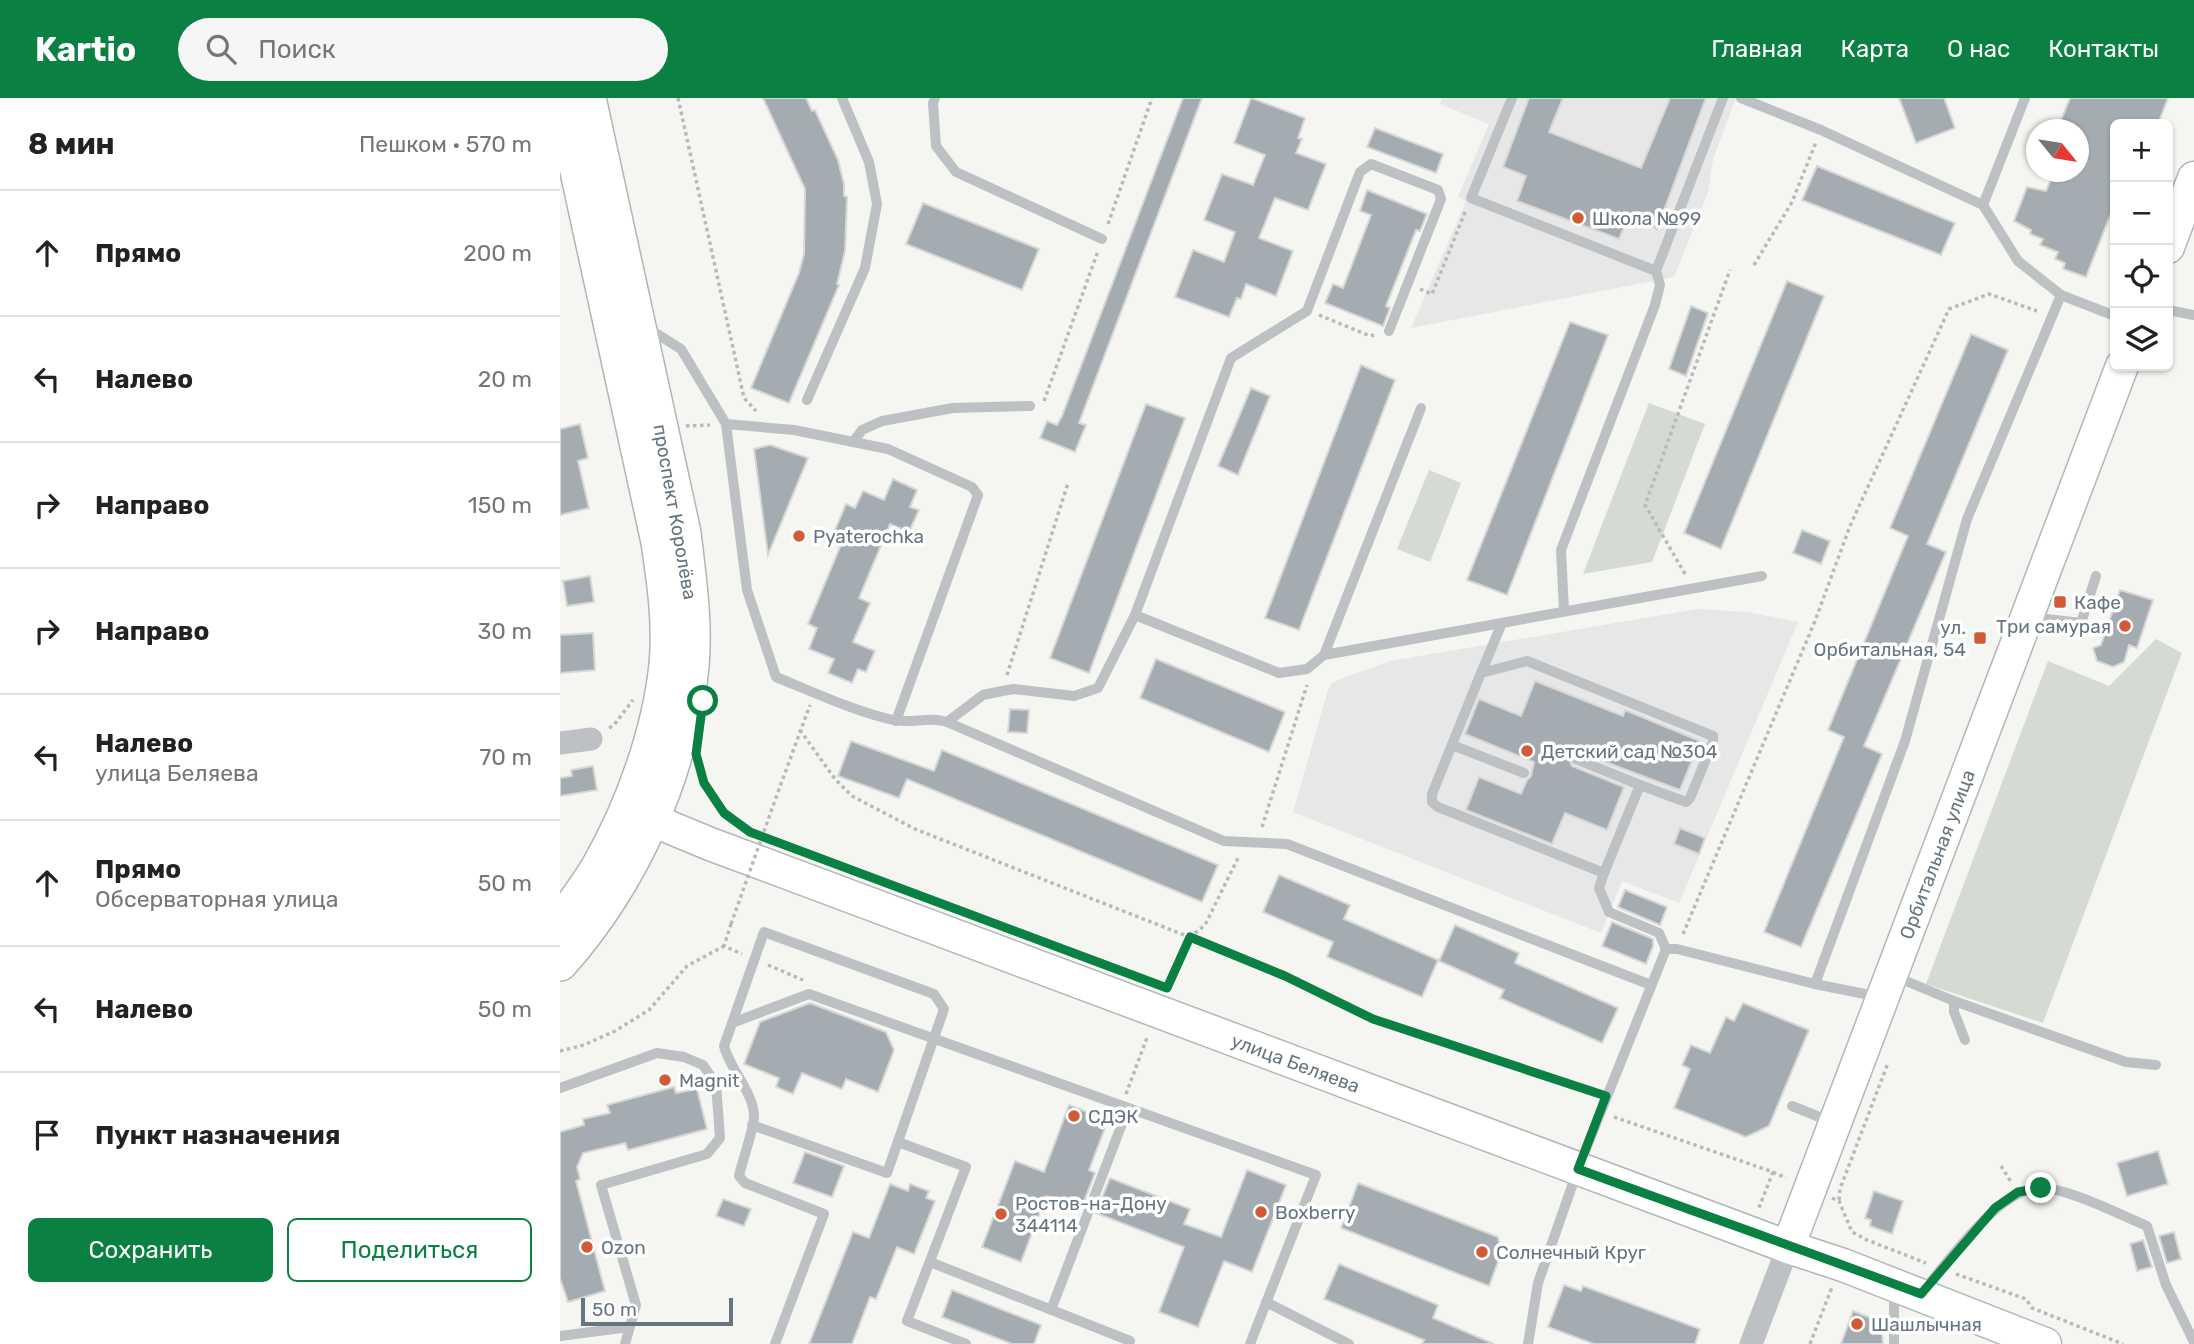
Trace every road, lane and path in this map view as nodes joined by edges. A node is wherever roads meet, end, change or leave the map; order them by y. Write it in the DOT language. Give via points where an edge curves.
graph roads {
  1 [pos="562,98"];
  2 [pos="587,98"];
  3 [pos="678,98"];
  4 [pos="842,98"];
  5 [pos="935,98"];
  6 [pos="1511,98"];
  7 [pos="1723,98"];
  8 [pos="1741,98"];
  9 [pos="2025,98"];
  10 [pos="1821,130"];
  11 [pos="2194,178"];
  12 [pos="1471,198"];
  13 [pos="1983,205"];
  14 [pos="1102,239"];
  15 [pos="2169,245"];
  16 [pos="1754,265"];
  17 [pos="1730,270"];
  18 [pos="1656,271"];
  19 [pos="1427,292"];
  20 [pos="2061,295"];
  21 [pos="1307,311"];
  22 [pos="2173,311"];
  23 [pos="2110,314"];
  24 [pos="2194,315"];
  25 [pos="2052,317"];
  26 [pos="1389,331"];
  27 [pos="640,338"];
  28 [pos="2120,371"];
  29 [pos="807,400"];
  30 [pos="1030,406"];
  31 [pos="1421,408"];
  32 [pos="726,424"];
  33 [pos="772,428"];
  34 [pos="661,430"];
  35 [pos="853,442"];
  36 [pos="1068,483"];
  37 [pos="1762,576"];
  38 [pos="2096,576"];
  39 [pos="1693,588"];
  40 [pos="1564,611"];
  41 [pos="1135,615"];
  42 [pos="2027,617"];
  43 [pos="1502,623"];
  44 [pos="1324,655"];
  45 [pos="1307,669"];
  46 [pos="1481,673"];
  47 [pos="1002,691"];
  48 [pos="814,693"];
  49 [pos="635,696"];
  50 [pos="896,721"];
  51 [pos="947,722"];
  52 [pos="800,730"];
  53 [pos="590,739"];
  54 [pos="560,743"];
  55 [pos="1452,744"];
  56 [pos="1577,760"];
  57 [pos="698,764"];
  58 [pos="1524,773"];
  59 [pos="1640,785"];
  60 [pos="639,814"];
  61 [pos="763,837"];
  62 [pos="1251,842"];
  63 [pos="1604,873"];
  64 [pos="1190,937"];
  65 [pos="564,945"];
  66 [pos="724,946"];
  67 [pos="1671,949"];
  68 [pos="754,959"];
  69 [pos="1815,984"];
  70 [pos="1651,985"];
  71 [pos="1887,986"];
  72 [pos="1167,988"];
  73 [pos="809,994"];
  74 [pos="1954,1001"];
  75 [pos="732,1023"];
  76 [pos="1148,1036"];
  77 [pos="935,1039"];
  78 [pos="1965,1041"];
  79 [pos="560,1051"];
  80 [pos="1888,1062"];
  81 [pos="2156,1065"];
  82 [pos="560,1088"];
  83 [pos="1606,1096"];
  84 [pos="1792,1106"];
  85 [pos="1125,1107"];
  86 [pos="1835,1123"];
  87 [pos="752,1125"];
  88 [pos="898,1142"];
  89 [pos="2001,1166"];
  90 [pos="1578,1169"];
  91 [pos="2018,1192"];
  92 [pos="1839,1201"];
  93 [pos="1788,1247"];
  94 [pos="930,1262"];
  95 [pos="1907,1289"];
  96 [pos="1266,1302"];
  97 [pos="1051,1310"];
  98 [pos="629,1327"];
  99 [pos="560,1336"];
  100 [pos="2033,1341"];
  101 [pos="2194,1342"];
  102 [pos="625,1344"];
  103 [pos="775,1344"];
  104 [pos="965,1344"];
  105 [pos="1129,1344"];
  106 [pos="1250,1344"];
  107 [pos="1349,1344"];
  108 [pos="1528,1344"];
  109 [pos="1751,1344"];
  110 [pos="1894,1344"];
  1 -- 60 [label="main road, проспект Королёва" via="654,515 667,604 667,663 644,764"];
  2 -- 27 [label="main road, проспект Королёва"];
  3 -- 33 [label="path" via="744,398"];
  4 -- 29 [label="lane" via="869,162 877,204 865,268"];
  5 -- 14 [label="lane" via="936,146 956,172"];
  6 -- 12 [label="lane"];
  7 -- 18 [label="lane"];
  8 -- 10 [label="lane"];
  9 -- 13 [label="lane"];
  10 -- 13 [label="lane"];
  10 -- 16 [label="path" via="1792,202"];
  11 -- 15 [label="main road"];
  12 -- 18 [label="lane"];
  12 -- 19 [label="path" via="1432,294"];
  13 -- 20 [label="lane" via="2018,261"];
  17 -- 39 [label="path" via="1645,505"];
  18 -- 40 [label="lane" via="1660,285 1655,305 1561,550"];
  20 -- 23 [label="lane"];
  20 -- 25 [label="lane"];
  21 -- 26 [label="path" via="1370,336"];
  21 -- 26 [label="lane" via="1360,173 1371,164 1438,190 1441,200"];
  21 -- 41 [label="lane" via="1231,358"];
  22 -- 24 [label="lane"];
  25 -- 67 [label="path" via="1989,295 1949,309 1850,526 1815,621"];
  25 -- 69 [label="lane" via="1967,519 1905,741"];
  27 -- 32 [label="lane" via="657,334 681,349"];
  27 -- 34 [label="main road, проспект Королёва"];
  28 -- 42 [label="main road, Орбитальная улица"];
  30 -- 35 [label="lane" via="953,408 882,421 862,430"];
  31 -- 44 [label="lane"];
  32 -- 33 [label="lane"];
  32 -- 34 [label="path"];
  32 -- 48 [label="lane" via="747,590 776,677"];
  33 -- 35 [label="lane"];
  34 -- 60 [label="main road, проспект Королёва" via="683,533 692,601 692,664 684,719 669,772"];
  35 -- 50 [label="lane" via="888,449 972,487 978,495"];
  36 -- 47 [label="path"];
  37 -- 39 [label="lane"];
  38 -- 42 [label="lane" via="2081,623"];
  39 -- 40 [label="lane"];
  40 -- 43 [label="lane"];
  41 -- 45 [label="lane" via="1279,673"];
  41 -- 47 [label="lane" via="1098,688 1074,696"];
  42 -- 71 [label="main road, Орбитальная улица"];
  43 -- 44 [label="lane"];
  43 -- 46 [label="lane"];
  44 -- 45 [label="lane"];
  45 -- 62 [label="path" via="1308,687"];
  46 -- 55 [label="lane"];
  46 -- 59 [label="lane" via="1527,661 1713,736 1686,802"];
  47 -- 51 [label="lane" via="983,695"];
  48 -- 50 [label="lane"];
  48 -- 52 [label="path"];
  49 -- 53 [label="path" via="614,725"];
  50 -- 51 [label="lane" via="934,718"];
  51 -- 62 [label="lane" via="1224,841"];
  52 -- 64 [label="path" via="852,796 915,829"];
  52 -- 66 [label="path, bridge"];
  53 -- 54 [label="street"];
  55 -- 58 [label="lane"];
  55 -- 63 [label="lane" via="1432,802"];
  56 -- 59 [label="lane"];
  57 -- 61 [label="path" via="704,783 724,813"];
  59 -- 63 [label="lane"];
  60 -- 65 [label="main road, проспект Королёва" via="622,878"];
  60 -- 90 [label="main road, улица Беляева"];
  62 -- 64 [label="path" via="1205,925"];
  62 -- 70 [label="lane" via="1287,844"];
  63 -- 67 [label="lane" via="1600,888 1609,912 1659,933"];
  64 -- 72 [label="path"];
  64 -- 83 [label="path" via="1373,1019"];
  66 -- 68 [label="path"];
  66 -- 79 [label="path" via="687,966 649,1010 615,1031"];
  67 -- 69 [label="lane"];
  67 -- 70 [label="lane"];
  68 -- 73 [label="path" via="814,984"];
  68 -- 75 [label="lane"];
  68 -- 77 [label="lane" via="765,932 934,994 944,1009"];
  69 -- 71 [label="lane"];
  70 -- 83 [label="lane"];
  71 -- 74 [label="lane"];
  71 -- 86 [label="main road, Орбитальная улица"];
  73 -- 75 [label="lane"];
  73 -- 77 [label="lane"];
  74 -- 78 [label="lane"];
  74 -- 81 [label="lane" via="2126,1062"];
  75 -- 87 [label="lane" via="724,1046 749,1096"];
  76 -- 85 [label="path"];
  77 -- 85 [label="lane"];
  77 -- 88 [label="lane"];
  80 -- 92 [label="path"];
  82 -- 98 [label="lane" via="657,1054 703,1065 716,1084 720,1138 707,1154 601,1185 636,1305"];
  83 -- 90 [label="lane"];
  84 -- 86 [label="lane"];
  85 -- 96 [label="lane" via="1316,1175"];
  85 -- 97 [label="lane"];
  86 -- 93 [label="main road, Орбитальная улица"];
  87 -- 88 [label="lane" via="887,1173"];
  87 -- 103 [label="lane" via="739,1176 745,1183 824,1214"];
  88 -- 94 [label="lane" via="965,1167"];
  89 -- 91 [label="path"];
  90 -- 93 [label="main road, улица Беляева"];
  90 -- 108 [label="lane" via="1538,1283"];
  91 -- 95 [label="lane"];
  91 -- 101 [label="lane" via="2041,1188 2071,1195 2147,1226 2165,1285"];
  93 -- 95 [label="main road, улица Беляева"];
  93 -- 109 [label="street, Орбитальная улица"];
  94 -- 97 [label="lane"];
  94 -- 104 [label="lane" via="907,1321"];
  95 -- 100 [label="main road, улица Беляева"];
  95 -- 110 [label="lane"];
  96 -- 106 [label="lane"];
  96 -- 107 [label="lane"];
  97 -- 105 [label="lane"];
  98 -- 99 [label="lane"];
  98 -- 102 [label="lane"];
}
